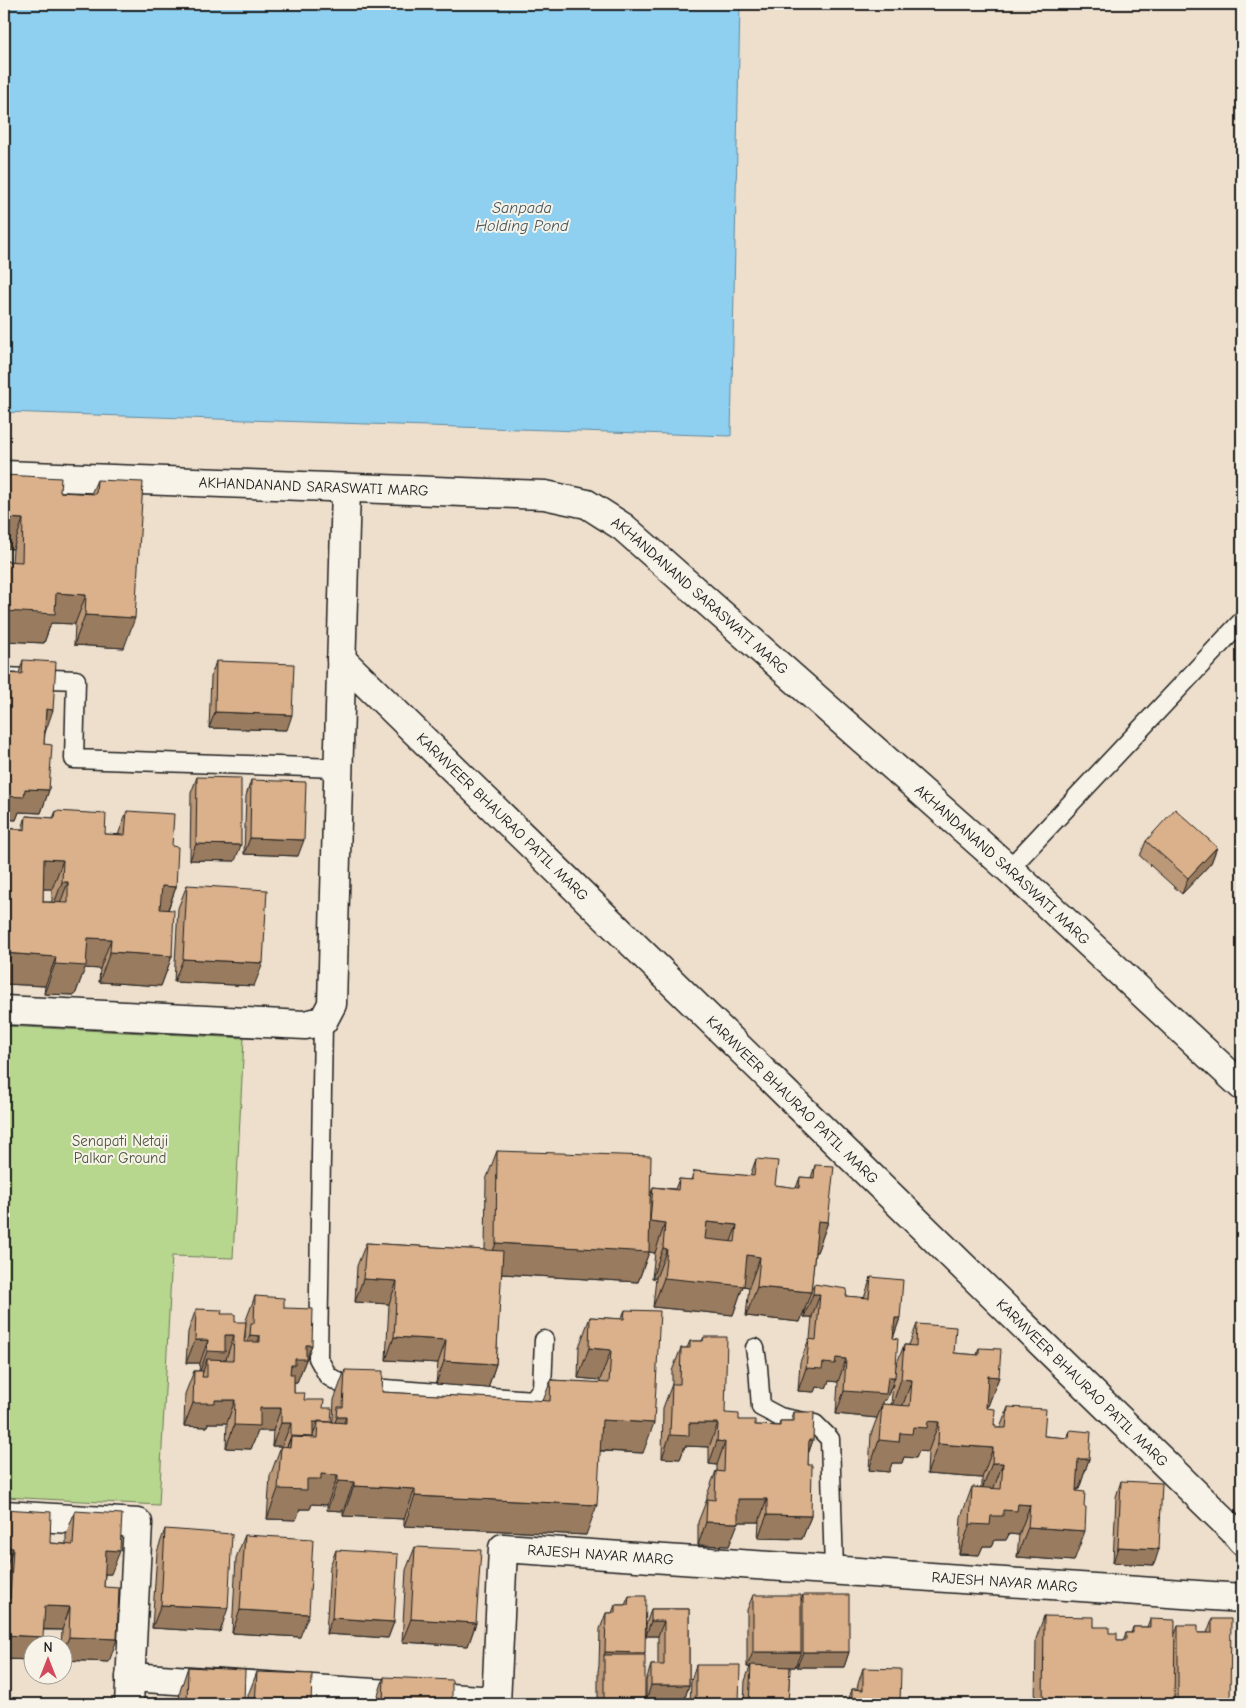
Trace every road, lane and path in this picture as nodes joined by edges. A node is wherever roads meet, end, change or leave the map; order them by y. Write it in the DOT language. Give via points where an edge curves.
graph roads {
  1 [pos="4,475"];
  2 [pos="346,488"];
  3 [pos="1242,620"];
  4 [pos="341,659"];
  5 [pos="4,677"];
  6 [pos="338,768"];
  7 [pos="1009,870"];
  8 [pos="4,1010"];
  9 [pos="323,1021"];
  10 [pos="1242,1086"];
  11 [pos="544,1340"];
  12 [pos="755,1348"];
  13 [pos="4,1516"];
  14 [pos="1242,1541"];
  15 [pos="834,1570"];
  16 [pos="1242,1598"];
  17 [pos="130,1677"];
  18 [pos="496,1703"];
  19 [pos="129,1704"];
  1 -- 2 [label="street, AKHANDANAND SARASWATI MARG"];
  2 -- 4 [label="street"];
  2 -- 7 [label="street, AKHANDANAND SARASWATI MARG" via="545,495 587,504 622,527"];
  3 -- 7 [label="lane"];
  4 -- 6 [label="street"];
  4 -- 14 [label="street, KARMVEER BHAURAO PATIL MARG"];
  5 -- 6 [label="lane" via="76,680 74,759"];
  6 -- 9 [label="street" via="332,1004"];
  7 -- 10 [label="street, AKHANDANAND SARASWATI MARG"];
  8 -- 9 [label="street" via="305,1025"];
  9 -- 11 [label="lane" via="318,1358 328,1376 345,1386 533,1400 542,1388"];
  12 -- 15 [label="lane" via="761,1407 780,1417 816,1424 830,1439"];
  13 -- 17 [label="street" via="138,1524"];
  15 -- 16 [label="street, RAJESH NAYAR MARG"];
  15 -- 18 [label="street, RAJESH NAYAR MARG" via="503,1548"];
  17 -- 18 [label="street, RAJESH NAYAR MARG"];
  17 -- 19 [label="street"];
}
